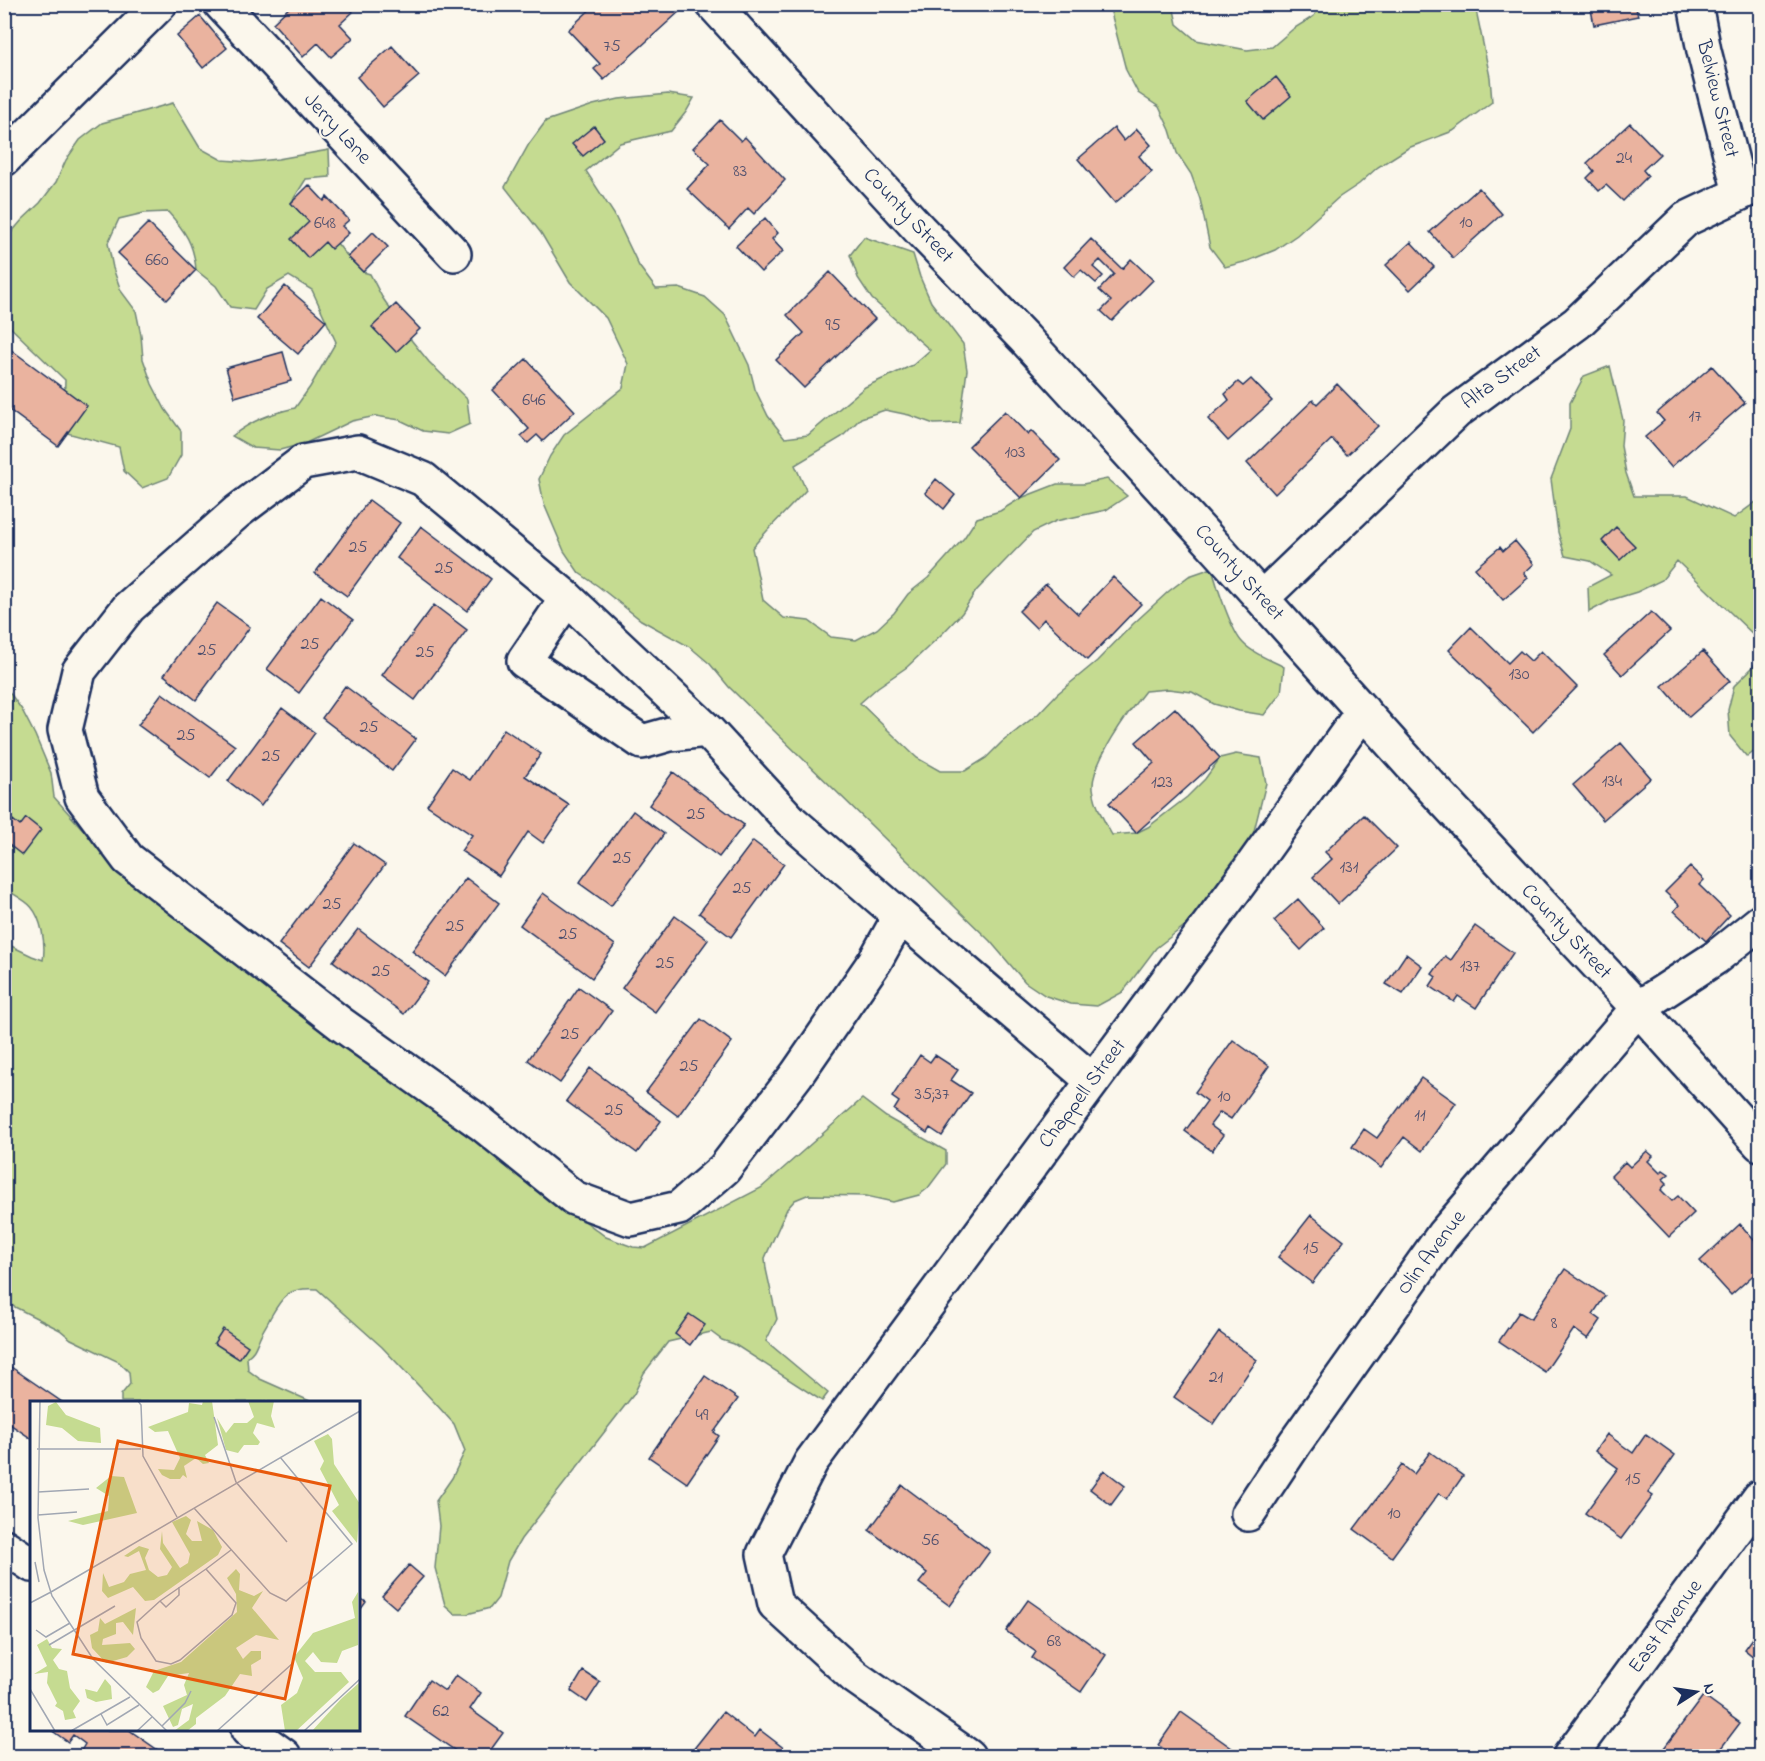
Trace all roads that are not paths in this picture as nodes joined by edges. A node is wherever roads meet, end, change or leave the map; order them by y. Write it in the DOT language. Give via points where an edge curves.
graph roads {
  1 [pos="160,4"];
  2 [pos="221,4"];
  3 [pos="713,4"];
  4 [pos="1695,4"];
  5 [pos="4,159"];
  6 [pos="1750,188"];
  7 [pos="454,254"];
  8 [pos="567,598"];
  9 [pos="1262,598"];
  10 [pos="1363,711"];
  11 [pos="707,730"];
  12 [pos="900,916"];
  13 [pos="1761,922"];
  14 [pos="1638,1008"];
  15 [pos="1093,1081"];
  16 [pos="1761,1144"];
  17 [pos="1761,1497"];
  18 [pos="1248,1514"];
  19 [pos="4,1546"];
  20 [pos="30,1564"];
  21 [pos="249,1731"];
  22 [pos="284,1756"];
  23 [pos="968,1756"];
  24 [pos="1570,1756"];
  1 -- 5 [label="street"];
  2 -- 7 [label="street, Jerry Lane"];
  3 -- 9 [label="street, County Street"];
  4 -- 6 [label="street, Belview Street" via="1704,51"];
  6 -- 9 [label="street, Alta Street" via="1686,219 1577,323 1456,412"];
  8 -- 11 [label="street"];
  8 -- 11 [label="street" via="524,661 642,742"];
  8 -- 12 [label="street" via="423,479 358,452 303,462 237,512 129,608 79,671 65,730 82,797 128,859 222,933 482,1124 574,1198 631,1218 679,1208 724,1169 875,961"];
  9 -- 10 [label="street, County Street"];
  10 -- 14 [label="street, County Street"];
  10 -- 15 [label="street, Chappell Street"];
  11 -- 12 [label="street" via="791,821"];
  12 -- 15 [label="street"];
  13 -- 14 [label="street, Olin Avenue" via="1715,958"];
  14 -- 16 [label="street, County Street"];
  14 -- 18 [label="street, Olin Avenue" via="1443,1234"];
  15 -- 23 [label="street, Chappell Street" via="811,1462 764,1554 775,1604 855,1677"];
  17 -- 24 [label="street, East Avenue"];
  19 -- 20 [label="street"];
  21 -- 22 [label="street"];
}
